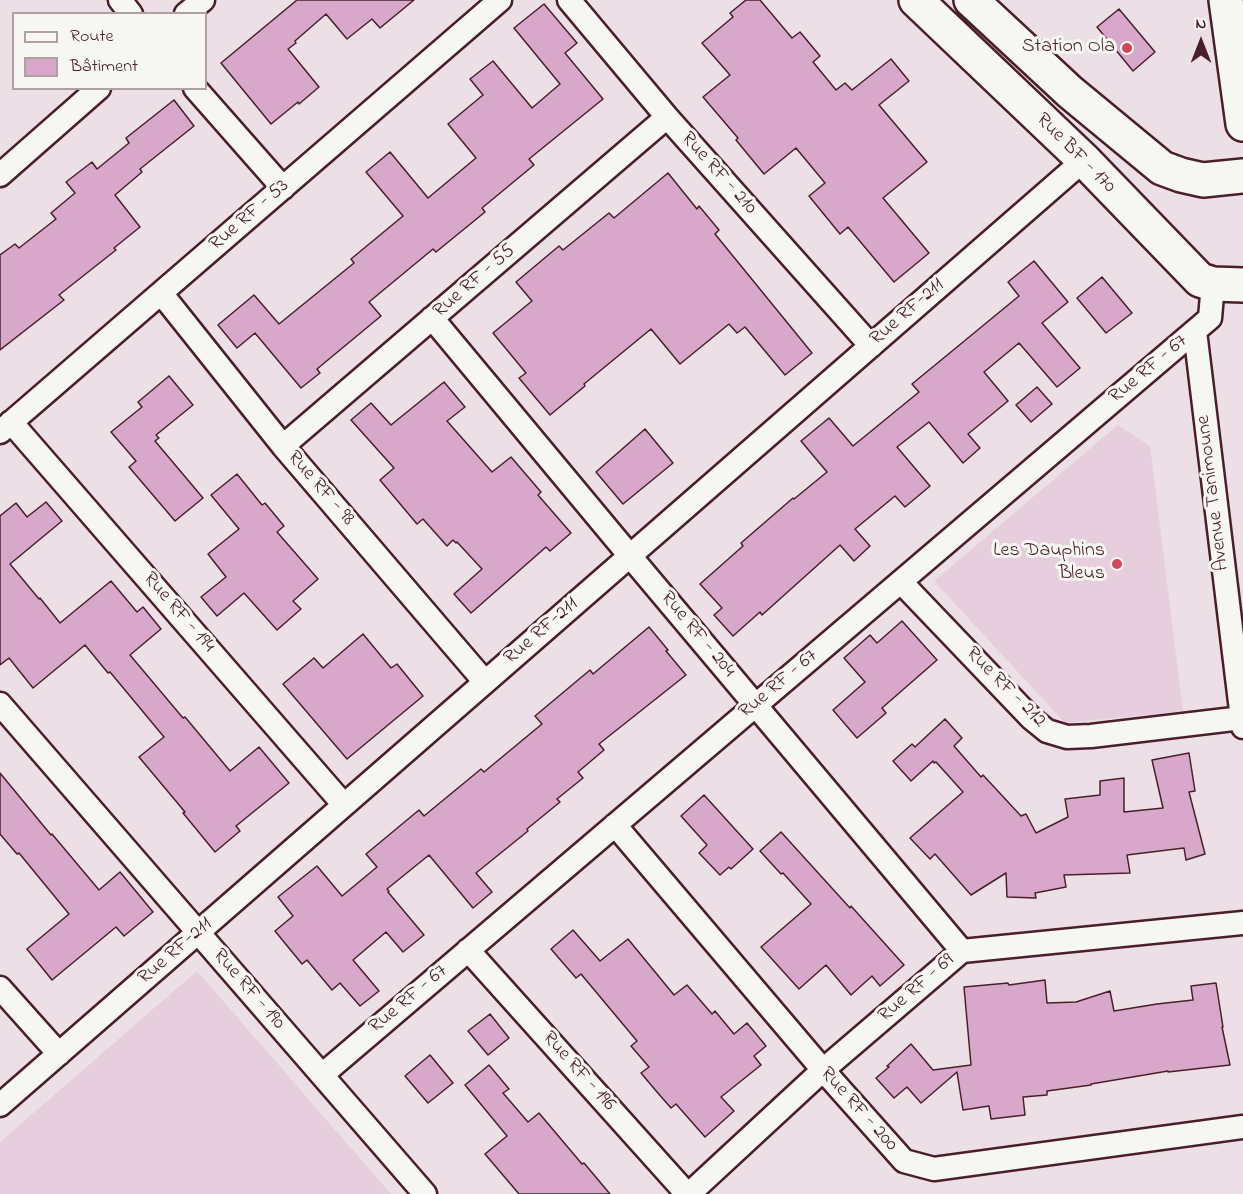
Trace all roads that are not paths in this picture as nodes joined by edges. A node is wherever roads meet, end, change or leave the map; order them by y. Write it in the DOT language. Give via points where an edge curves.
graph roads {
  1 [pos="120,0"];
  2 [pos="203,0"];
  3 [pos="500,0"];
  4 [pos="569,0"];
  5 [pos="916,0"];
  6 [pos="971,0"];
  7 [pos="1226,0"];
  8 [pos="129,12"];
  9 [pos="188,12"];
  10 [pos="97,90"];
  11 [pos="197,90"];
  12 [pos="667,117"];
  13 [pos="1243,124"];
  14 [pos="1084,160"];
  15 [pos="0,175"];
  16 [pos="1243,176"];
  17 [pos="283,188"];
  18 [pos="1228,284"];
  19 [pos="161,293"];
  20 [pos="432,318"];
  21 [pos="1195,332"];
  22 [pos="871,346"];
  23 [pos="6,427"];
  24 [pos="283,446"];
  25 [pos="630,556"];
  26 [pos="901,582"];
  27 [pos="485,682"];
  28 [pos="0,704"];
  29 [pos="756,705"];
  30 [pos="1243,723"];
  31 [pos="344,805"];
  32 [pos="615,825"];
  33 [pos="1243,923"];
  34 [pos="198,932"];
  35 [pos="468,950"];
  36 [pos="962,951"];
  37 [pos="0,988"];
  38 [pos="58,1054"];
  39 [pos="823,1070"];
  40 [pos="322,1075"];
  41 [pos="0,1105"];
  42 [pos="1243,1127"];
  43 [pos="425,1194"];
  44 [pos="688,1194"];
  1 -- 8 [label="street"];
  2 -- 9 [label="street"];
  3 -- 17 [label="street, Rue RF - 53"];
  4 -- 12 [label="street, Rue RF - 210"];
  5 -- 14 [label="main road, Rue BF - 170"];
  6 -- 16 [label="main road, Rue BF - 170" via="1070,92 1162,168 1203,180"];
  7 -- 13 [label="main road"];
  10 -- 15 [label="street"];
  11 -- 17 [label="street"];
  12 -- 20 [label="street, Rue RF - 55"];
  12 -- 22 [label="street, Rue RF - 210"];
  14 -- 18 [label="main road, Rue BF - 170" via="1200,280"];
  14 -- 22 [label="street, Rue RF-211"];
  17 -- 19 [label="street, Rue RF - 53"];
  18 -- 21 [label="street, Rue RF - 67" via="1210,318"];
  19 -- 23 [label="street, Rue RF - 53"];
  19 -- 24 [label="street, Rue RF - 98"];
  20 -- 24 [label="street, Rue RF - 55"];
  20 -- 25 [label="street, Rue RF - 204"];
  21 -- 26 [label="street, Rue RF - 67"];
  21 -- 30 [label="street, Avenue Tanimoune"];
  22 -- 25 [label="street, Rue RF-211"];
  23 -- 31 [label="street, Rue RF - 194"];
  24 -- 27 [label="street, Rue RF - 98"];
  25 -- 27 [label="street, Rue RF-211"];
  25 -- 29 [label="street, Rue RF - 204"];
  26 -- 29 [label="street, Rue RF - 67"];
  26 -- 30 [label="street, Rue RF - 212" via="1047,731 1067,737"];
  27 -- 31 [label="street, Rue RF-211"];
  28 -- 34 [label="street, Rue RF - 190"];
  29 -- 32 [label="street, Rue RF - 67"];
  29 -- 36 [label="street, Rue RF - 204"];
  31 -- 34 [label="street, Rue RF-211"];
  32 -- 35 [label="street, Rue RF - 67"];
  32 -- 39 [label="street, Rue RF - 200"];
  33 -- 36 [label="street, Rue RF - 69"];
  34 -- 38 [label="street, Rue RF-211"];
  34 -- 40 [label="street, Rue RF - 190"];
  35 -- 40 [label="street, Rue RF - 67"];
  35 -- 44 [label="street, Rue RF - 196"];
  36 -- 39 [label="street, Rue RF - 69"];
  37 -- 38 [label="street"];
  38 -- 41 [label="street, Rue RF-211"];
  39 -- 42 [label="street, Rue RF - 200" via="904,1161 934,1169"];
  39 -- 44 [label="street, Rue RF - 69"];
  40 -- 43 [label="street, Rue RF - 190"];
}
